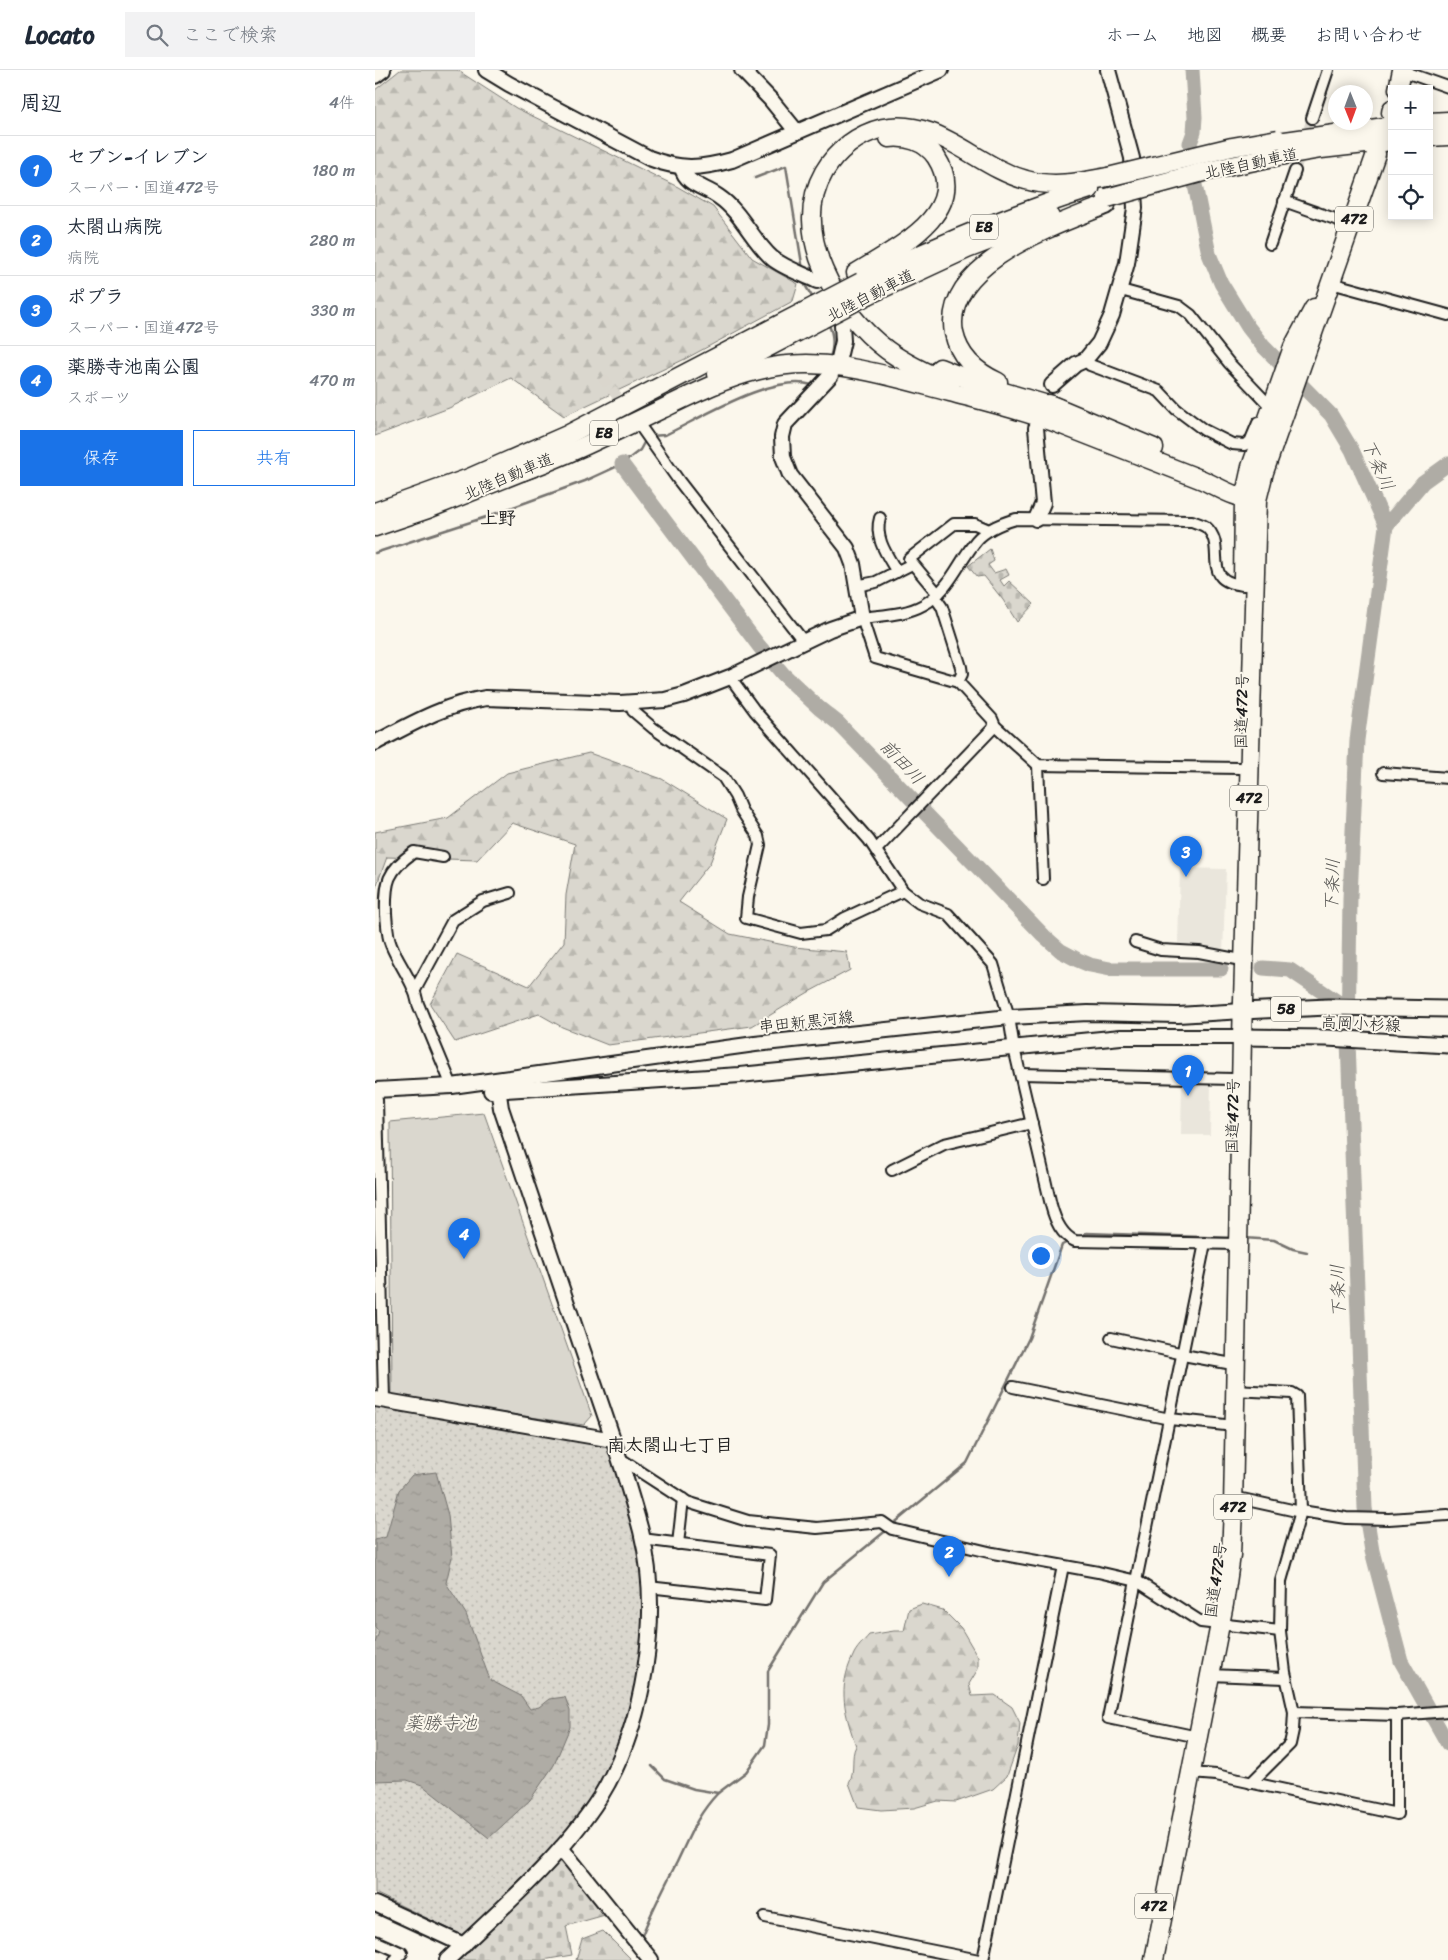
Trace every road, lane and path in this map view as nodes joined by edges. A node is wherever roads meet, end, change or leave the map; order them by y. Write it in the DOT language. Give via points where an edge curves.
graph roads {
  1 [pos="383,70"];
  2 [pos="486,70"];
  3 [pos="742,70"];
  4 [pos="941,70"];
  5 [pos="1108,70"];
  6 [pos="1328,70"];
  7 [pos="1404,70"];
  8 [pos="375,76"];
  9 [pos="1398,85"];
  10 [pos="1448,87"];
  11 [pos="1388,117"];
  12 [pos="1312,118"];
  13 [pos="1448,121"];
  14 [pos="1433,122"];
  15 [pos="797,132"];
  16 [pos="1448,136"];
  17 [pos="1433,137"];
  18 [pos="1388,141"];
  19 [pos="1277,146"];
  20 [pos="1376,154"];
  21 [pos="682,168"];
  22 [pos="1295,171"];
  23 [pos="1108,191"];
  24 [pos="1284,201"];
  25 [pos="1352,225"];
  26 [pos="1270,244"];
  27 [pos="817,281"];
  28 [pos="862,283"];
  29 [pos="1331,283"];
  30 [pos="1121,290"];
  31 [pos="816,309"];
  32 [pos="1448,315"];
  33 [pos="842,324"];
  34 [pos="839,358"];
  35 [pos="1085,360"];
  36 [pos="831,374"];
  37 [pos="1052,385"];
  38 [pos="1278,403"];
  39 [pos="1058,408"];
  40 [pos="1028,412"];
  41 [pos="638,423"];
  42 [pos="1265,426"];
  43 [pos="1036,428"];
  44 [pos="523,471"];
  45 [pos="1249,496"];
  46 [pos="375,512"];
  47 [pos="880,518"];
  48 [pos="1036,519"];
  49 [pos="375,527"];
  50 [pos="989,530"];
  51 [pos="913,564"];
  52 [pos="897,572"];
  53 [pos="1249,585"];
  54 [pos="856,586"];
  55 [pos="936,596"];
  56 [pos="862,618"];
  57 [pos="804,642"];
  58 [pos="730,677"];
  59 [pos="958,682"];
  60 [pos="631,703"];
  61 [pos="995,726"];
  62 [pos="375,743"];
  63 [pos="1038,765"];
  64 [pos="1240,768"];
  65 [pos="1383,773"];
  66 [pos="1448,778"];
  67 [pos="876,850"];
  68 [pos="443,857"];
  69 [pos="1043,879"];
  70 [pos="903,891"];
  71 [pos="510,893"];
  72 [pos="1135,942"];
  73 [pos="1236,958"];
  74 [pos="415,990"];
  75 [pos="1448,1009"];
  76 [pos="1239,1012"];
  77 [pos="1009,1017"];
  78 [pos="1238,1037"];
  79 [pos="1448,1045"];
  80 [pos="1014,1048"];
  81 [pos="1021,1074"];
  82 [pos="1233,1079"];
  83 [pos="498,1085"];
  84 [pos="452,1086"];
  85 [pos="376,1096"];
  86 [pos="1032,1123"];
  87 [pos="377,1164"];
  88 [pos="892,1170"];
  89 [pos="1205,1243"];
  90 [pos="1233,1243"];
  91 [pos="1111,1338"];
  92 [pos="378,1342"];
  93 [pos="1183,1355"];
  94 [pos="1227,1363"];
  95 [pos="1013,1387"];
  96 [pos="1234,1390"];
  97 [pos="379,1400"];
  98 [pos="1170,1419"];
  99 [pos="1225,1425"];
  100 [pos="613,1440"];
  101 [pos="619,1458"];
  102 [pos="1233,1496"];
  103 [pos="683,1499"];
  104 [pos="1301,1512"];
  105 [pos="1448,1515"];
  106 [pos="642,1539"];
  107 [pos="678,1544"];
  108 [pos="1063,1566"];
  109 [pos="1137,1581"];
  110 [pos="648,1587"];
  111 [pos="1214,1623"];
  112 [pos="1280,1631"];
  113 [pos="1210,1675"];
  114 [pos="1287,1678"];
  115 [pos="1448,1711"];
  116 [pos="1294,1712"];
  117 [pos="1397,1715"];
  118 [pos="1193,1736"];
  119 [pos="1191,1773"];
  120 [pos="1251,1784"];
  121 [pos="561,1848"];
  122 [pos="375,1905"];
  123 [pos="765,1916"];
  124 [pos="375,1941"];
  125 [pos="464,1945"];
  126 [pos="395,1960"];
  127 [pos="447,1960"];
  128 [pos="651,1960"];
  129 [pos="979,1960"];
  130 [pos="983,1960"];
  131 [pos="1143,1960"];
  132 [pos="1154,1960"];
  1 -- 8 [label="street"];
  2 -- 21 [label="street" via="649,158"];
  3 -- 15 [label="street"];
  4 -- 15 [label="street"];
  5 -- 30 [label="street" via="1133,167 1135,208"];
  6 -- 12 [label="street"];
  7 -- 9 [label="highway"];
  7 -- 10 [label="street"];
  11 -- 19 [label="highway, 北陸自動車道 / E8"];
  13 -- 14 [label="highway"];
  15 -- 21 [label="street" via="732,160"];
  16 -- 17 [label="highway"];
  18 -- 19 [label="highway, 北陸自動車道 / E8" via="1321,149"];
  19 -- 23 [label="highway, 北陸自動車道 / E8, bridge" via="1166,182"];
  19 -- 23 [label="highway, 北陸自動車道 / E8, bridge" via="1195,160"];
  20 -- 25 [label="highway, 国道472号 / 472"];
  21 -- 27 [label="street" via="689,181 729,204 773,258"];
  22 -- 24 [label="street"];
  23 -- 28 [label="highway, 北陸自動車道 / E8" via="1061,198 961,236"];
  23 -- 39 [label="highway" via="988,263 967,283 955,304 955,340 967,361 991,378"];
  23 -- 40 [label="highway" via="1026,180 999,170 939,135 899,127 871,132 848,144 827,166 818,186 813,223 818,255 838,298 859,324 886,349 919,370"];
  24 -- 25 [label="street"];
  24 -- 26 [label="street"];
  25 -- 29 [label="highway, 国道472号 / 472"];
  28 -- 31 [label="highway"];
  28 -- 31 [label="highway, 北陸自動車道 / E8, bridge"];
  28 -- 39 [label="highway" via="918,233 937,214 942,204 945,183 941,168 934,155 918,142 895,138 872,143 850,157 833,178 824,203 824,230 830,258 843,286 875,328 904,351 990,388"];
  29 -- 32 [label="street"];
  29 -- 38 [label="highway, 国道472号 / 472" via="1304,361"];
  29 -- 38 [label="highway, 国道472号 / 472" via="1293,347"];
  30 -- 35 [label="street" via="1099,343"];
  30 -- 38 [label="street" via="1179,306 1191,315 1229,363"];
  31 -- 44 [label="highway, 北陸自動車道 / E8" via="625,423"];
  31 -- 46 [label="highway, 北陸自動車道 / E8" via="551,443 469,478"];
  33 -- 34 [label="street"];
  35 -- 37 [label="street"];
  35 -- 42 [label="street" via="1090,365 1159,391 1176,409 1232,444 1244,446 1250,442 1258,423"];
  36 -- 54 [label="street" via="785,424 783,457 790,475 847,548"];
  38 -- 42 [label="highway, 国道472号 / 472"];
  38 -- 45 [label="highway, 国道472号 / 472" via="1260,486"];
  39 -- 45 [label="highway" via="1221,476"];
  40 -- 44 [label="highway" via="845,367 776,366 717,384 559,458"];
  40 -- 45 [label="highway"];
  41 -- 57 [label="street"];
  42 -- 45 [label="highway, 国道472号 / 472"];
  43 -- 48 [label="street" via="1043,503"];
  44 -- 49 [label="highway, 北陸自動車道 / E8"];
  45 -- 53 [label="highway, 国道472号 / 472"];
  47 -- 52 [label="street" via="881,546"];
  48 -- 50 [label="street" via="1016,519"];
  48 -- 53 [label="street" via="1191,521 1206,527 1212,537 1219,575 1227,582"];
  50 -- 51 [label="street" via="975,524 954,524 909,559"];
  50 -- 55 [label="street" via="977,540"];
  51 -- 52 [label="street"];
  51 -- 55 [label="street"];
  52 -- 54 [label="street" via="876,582"];
  53 -- 64 [label="highway, 国道472号 / 472"];
  53 -- 76 [label="highway, 国道472号 / 472"];
  54 -- 56 [label="street"];
  55 -- 56 [label="street" via="922,606 904,612"];
  55 -- 59 [label="street" via="961,668"];
  56 -- 57 [label="street"];
  56 -- 59 [label="street" via="875,658"];
  57 -- 58 [label="street"];
  58 -- 60 [label="street" via="685,695"];
  58 -- 67 [label="street" via="755,711"];
  59 -- 61 [label="street"];
  60 -- 62 [label="street" via="477,699 449,706"];
  60 -- 70 [label="street" via="633,711 653,728 723,777 758,836 760,845 745,918 801,933 826,930"];
  61 -- 63 [label="street"];
  61 -- 67 [label="street"];
  63 -- 64 [label="street"];
  63 -- 69 [label="street"];
  64 -- 73 [label="highway, 国道472号 / 472"];
  65 -- 66 [label="street"];
  67 -- 70 [label="street"];
  68 -- 74 [label="street" via="414,852 399,862 387,881 386,916 390,943"];
  70 -- 77 [label="street" via="919,903 949,914 993,964"];
  71 -- 74 [label="street" via="483,901 453,920"];
  72 -- 73 [label="street" via="1161,950"];
  73 -- 76 [label="highway, 国道472号 / 472"];
  74 -- 84 [label="street"];
  75 -- 76 [label="main road, 高岡小杉線 / 58" via="1328,1006"];
  76 -- 77 [label="street, 串田新黒河線"];
  76 -- 78 [label="highway, 国道472号 / 472"];
  77 -- 80 [label="street"];
  77 -- 83 [label="street, 串田新黒河線" via="612,1063"];
  78 -- 79 [label="main road, 高岡小杉線 / 58"];
  78 -- 80 [label="street, 串田新黒河線" via="1121,1036"];
  78 -- 82 [label="highway, 国道472号 / 472"];
  78 -- 90 [label="highway, 国道472号 / 472"];
  80 -- 81 [label="street"];
  80 -- 83 [label="street, 串田新黒河線" via="740,1075"];
  81 -- 82 [label="street"];
  81 -- 86 [label="street"];
  82 -- 90 [label="highway, 国道472号 / 472"];
  83 -- 84 [label="street, 串田新黒河線"];
  83 -- 85 [label="street, 串田新黒河線"];
  83 -- 100 [label="street" via="501,1108"];
  84 -- 85 [label="street, 串田新黒河線"];
  85 -- 87 [label="street"];
  86 -- 88 [label="street" via="944,1144"];
  86 -- 89 [label="street" via="1055,1220 1070,1239"];
  87 -- 92 [label="street"];
  89 -- 90 [label="street"];
  89 -- 93 [label="street"];
  90 -- 94 [label="highway, 国道472号 / 472"];
  90 -- 96 [label="highway, 国道472号 / 472"];
  91 -- 93 [label="street"];
  92 -- 97 [label="street"];
  93 -- 94 [label="street"];
  93 -- 98 [label="street"];
  94 -- 99 [label="highway, 国道472号 / 472"];
  95 -- 98 [label="street"];
  96 -- 102 [label="highway, 国道472号 / 472"];
  96 -- 104 [label="street" via="1297,1396"];
  97 -- 100 [label="street"];
  98 -- 99 [label="street"];
  98 -- 109 [label="street"];
  99 -- 111 [label="highway, 国道472号 / 472" via="1223,1508"];
  100 -- 101 [label="street"];
  101 -- 103 [label="street"];
  101 -- 106 [label="street"];
  102 -- 104 [label="street"];
  102 -- 111 [label="highway, 国道472号 / 472" via="1231,1555"];
  103 -- 107 [label="street"];
  103 -- 108 [label="street" via="748,1521 776,1525 817,1528 882,1522 892,1529"];
  104 -- 105 [label="street" via="1389,1519"];
  104 -- 112 [label="street" via="1281,1581"];
  106 -- 107 [label="street"];
  106 -- 110 [label="street"];
  107 -- 110 [label="street" via="770,1555 765,1600"];
  108 -- 109 [label="street"];
  108 -- 130 [label="street"];
  109 -- 111 [label="street" via="1201,1622"];
  109 -- 118 [label="street" via="1108,1718"];
  110 -- 121 [label="street" via="648,1650 643,1685 630,1730 601,1796"];
  111 -- 112 [label="street"];
  111 -- 113 [label="highway, 国道472号 / 472"];
  111 -- 118 [label="highway, 国道472号 / 472"];
  112 -- 114 [label="street"];
  113 -- 114 [label="street"];
  113 -- 118 [label="highway, 国道472号 / 472"];
  114 -- 116 [label="street"];
  115 -- 117 [label="street"];
  116 -- 117 [label="street"];
  116 -- 120 [label="street" via="1290,1744"];
  117 -- 120 [label="street" via="1397,1814"];
  118 -- 119 [label="highway, 国道472号 / 472"];
  118 -- 131 [label="highway, 国道472号 / 472"];
  119 -- 120 [label="street" via="1216,1775"];
  119 -- 132 [label="highway, 国道472号 / 472"];
  121 -- 125 [label="street"];
  121 -- 128 [label="street"];
  122 -- 125 [label="street"];
  123 -- 129 [label="street"];
  124 -- 126 [label="street" via="402,1953"];
  125 -- 127 [label="street"];
}
